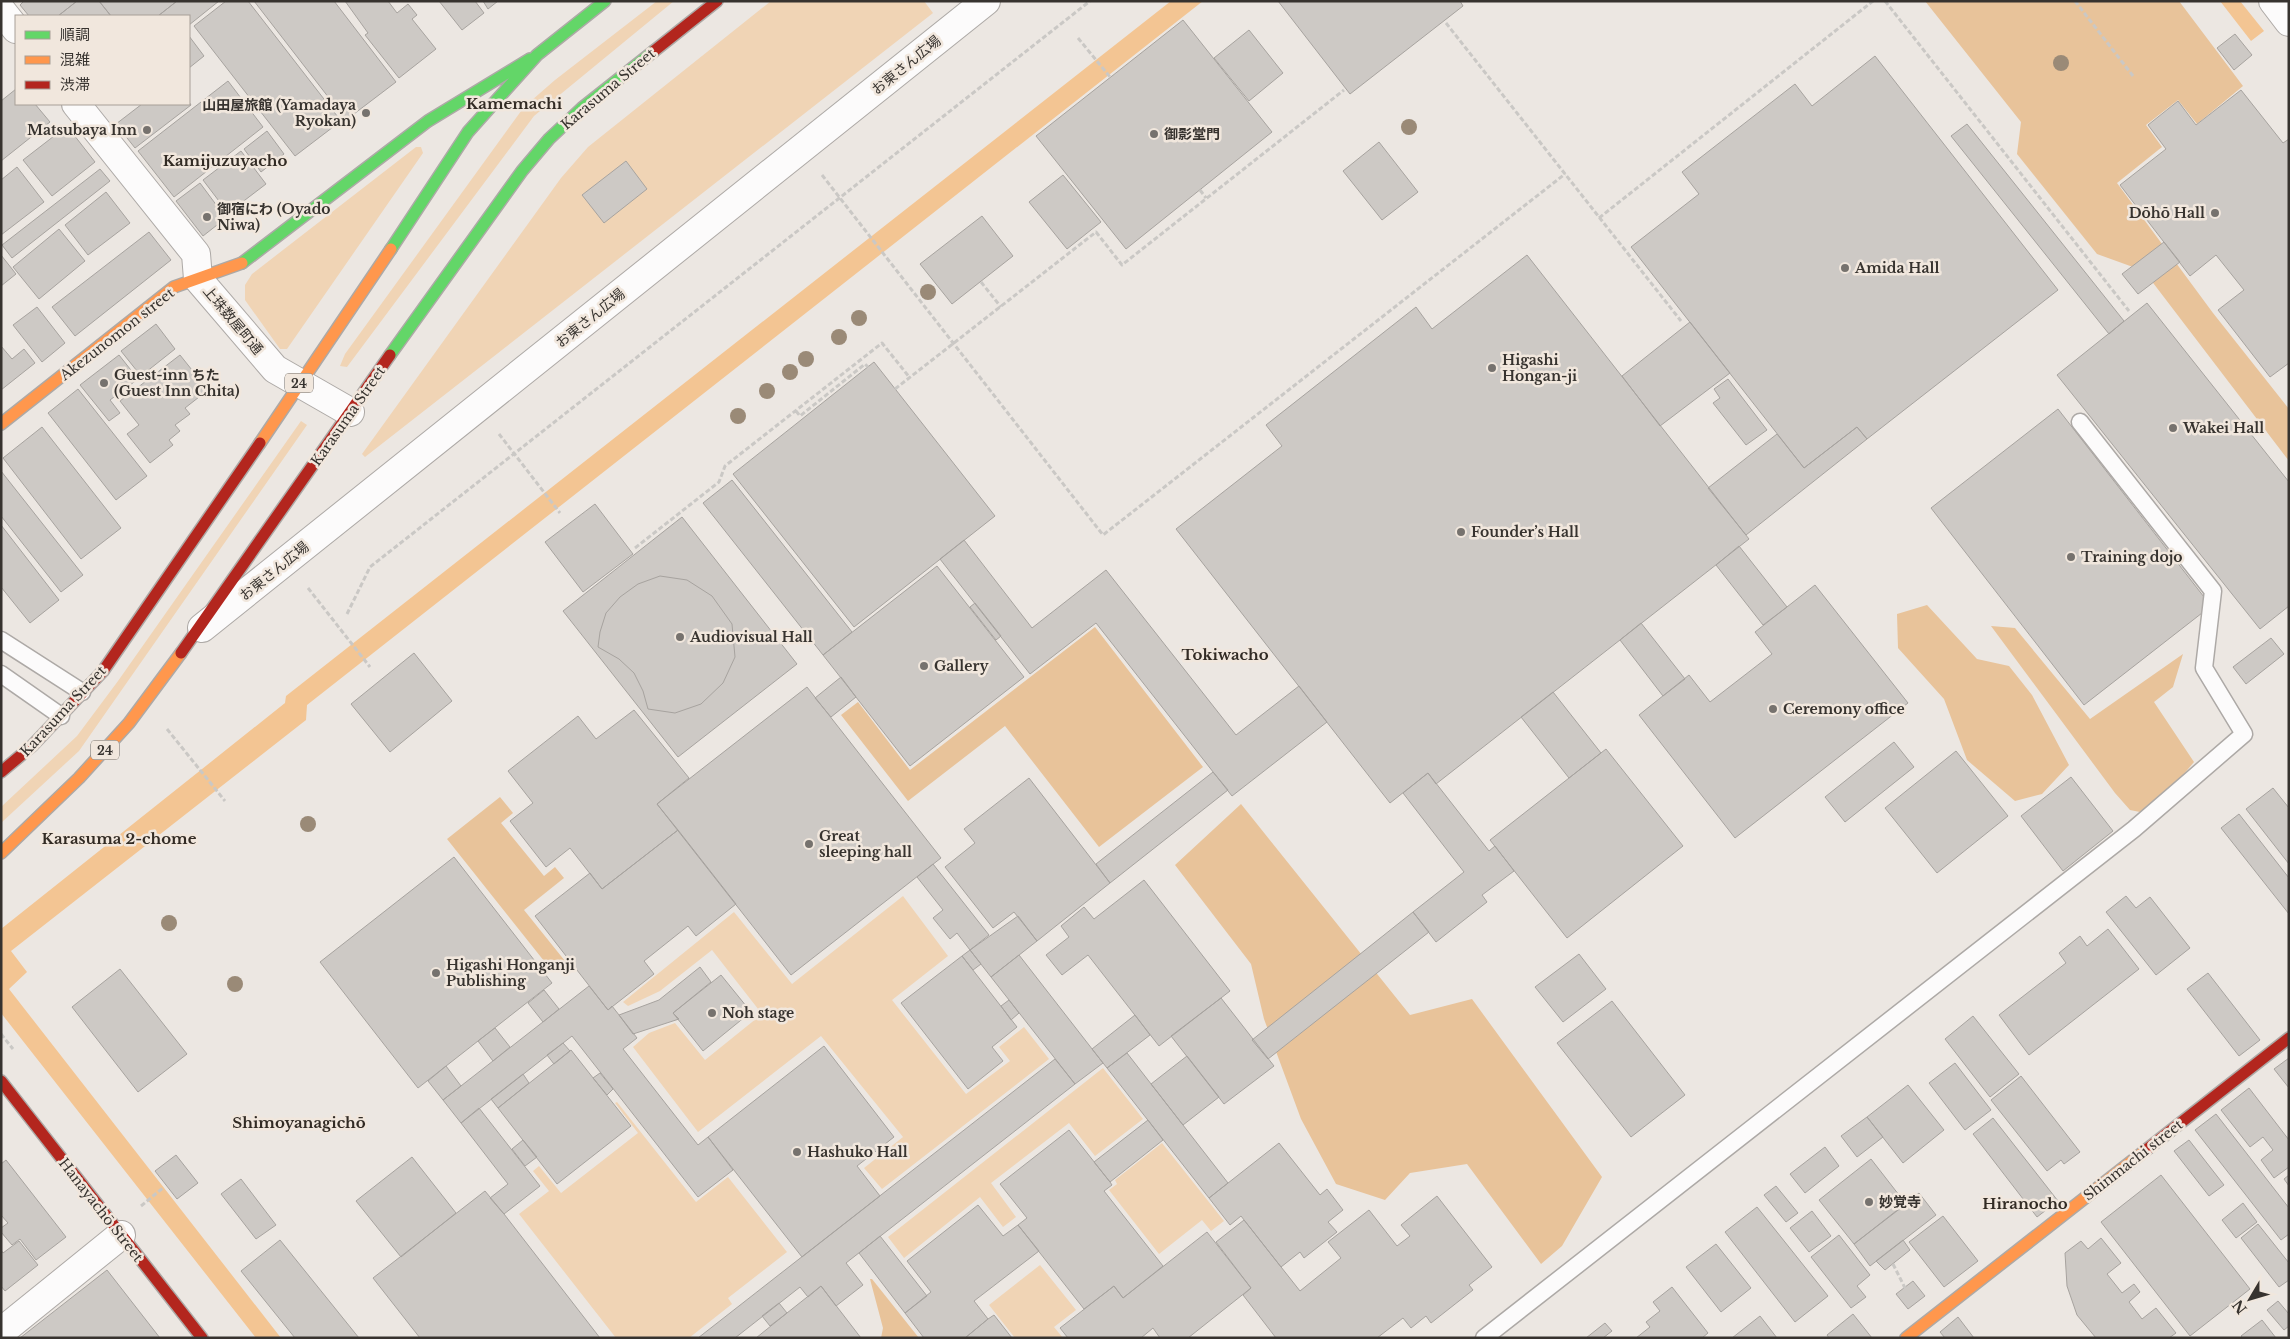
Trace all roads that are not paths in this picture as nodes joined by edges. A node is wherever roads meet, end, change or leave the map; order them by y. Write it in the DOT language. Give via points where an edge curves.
graph roads {
  1 [pos="605,1"];
  2 [pos="717,1"];
  3 [pos="986,1"];
  4 [pos="2273,1"];
  5 [pos="1,10"];
  6 [pos="2289,22"];
  7 [pos="15,28"];
  8 [pos="537,55"];
  9 [pos="77,105"];
  10 [pos="198,279"];
  11 [pos="300,382"];
  12 [pos="350,412"];
  13 [pos="2080,422"];
  14 [pos="1,424"];
  15 [pos="194,635"];
  16 [pos="1,640"];
  17 [pos="1,674"];
  18 [pos="82,692"];
  19 [pos="61,716"];
  20 [pos="1,772"];
  21 [pos="1,853"];
  22 [pos="2289,1038"];
  23 [pos="1,1081"];
  24 [pos="121,1235"];
  25 [pos="1,1332"];
  26 [pos="202,1338"];
  27 [pos="1484,1338"];
  28 [pos="1906,1338"];
  1 -- 8 [label="main road, Karasuma Street / 24"];
  2 -- 12 [label="main road, Karasuma Street / 24" via="582,108 549,139"];
  3 -- 15 [label="street, お東さん広場"];
  4 -- 6 [label="street"];
  5 -- 7 [label="street"];
  8 -- 10 [label="main road, Akezunomon street" via="428,121 241,264"];
  8 -- 11 [label="main road, Karasuma Street / 24" via="468,132 357,302"];
  9 -- 10 [label="street, 上珠数屋町通" via="196,254"];
  10 -- 11 [label="street, 上珠数屋町通" via="275,369"];
  10 -- 14 [label="main road, Akezunomon street" via="174,287"];
  11 -- 12 [label="street, 上珠数屋町通"];
  11 -- 18 [label="main road, Karasuma Street / 24" via="103,671"];
  12 -- 15 [label="main road, Karasuma Street / 24"];
  13 -- 27 [label="lane" via="2213,590 2204,668 2244,734 2134,829"];
  15 -- 21 [label="main road, Karasuma Street / 24" via="129,723 79,778"];
  16 -- 18 [label="lane"];
  17 -- 19 [label="lane"];
  18 -- 19 [label="main road, Karasuma Street / 24"];
  19 -- 20 [label="main road, Karasuma Street / 24"];
  22 -- 28 [label="main road, Shinmachi street"];
  23 -- 24 [label="main road, Hanayachō Street"];
  24 -- 25 [label="street"];
  24 -- 26 [label="main road, Hanayachō Street"];
}
